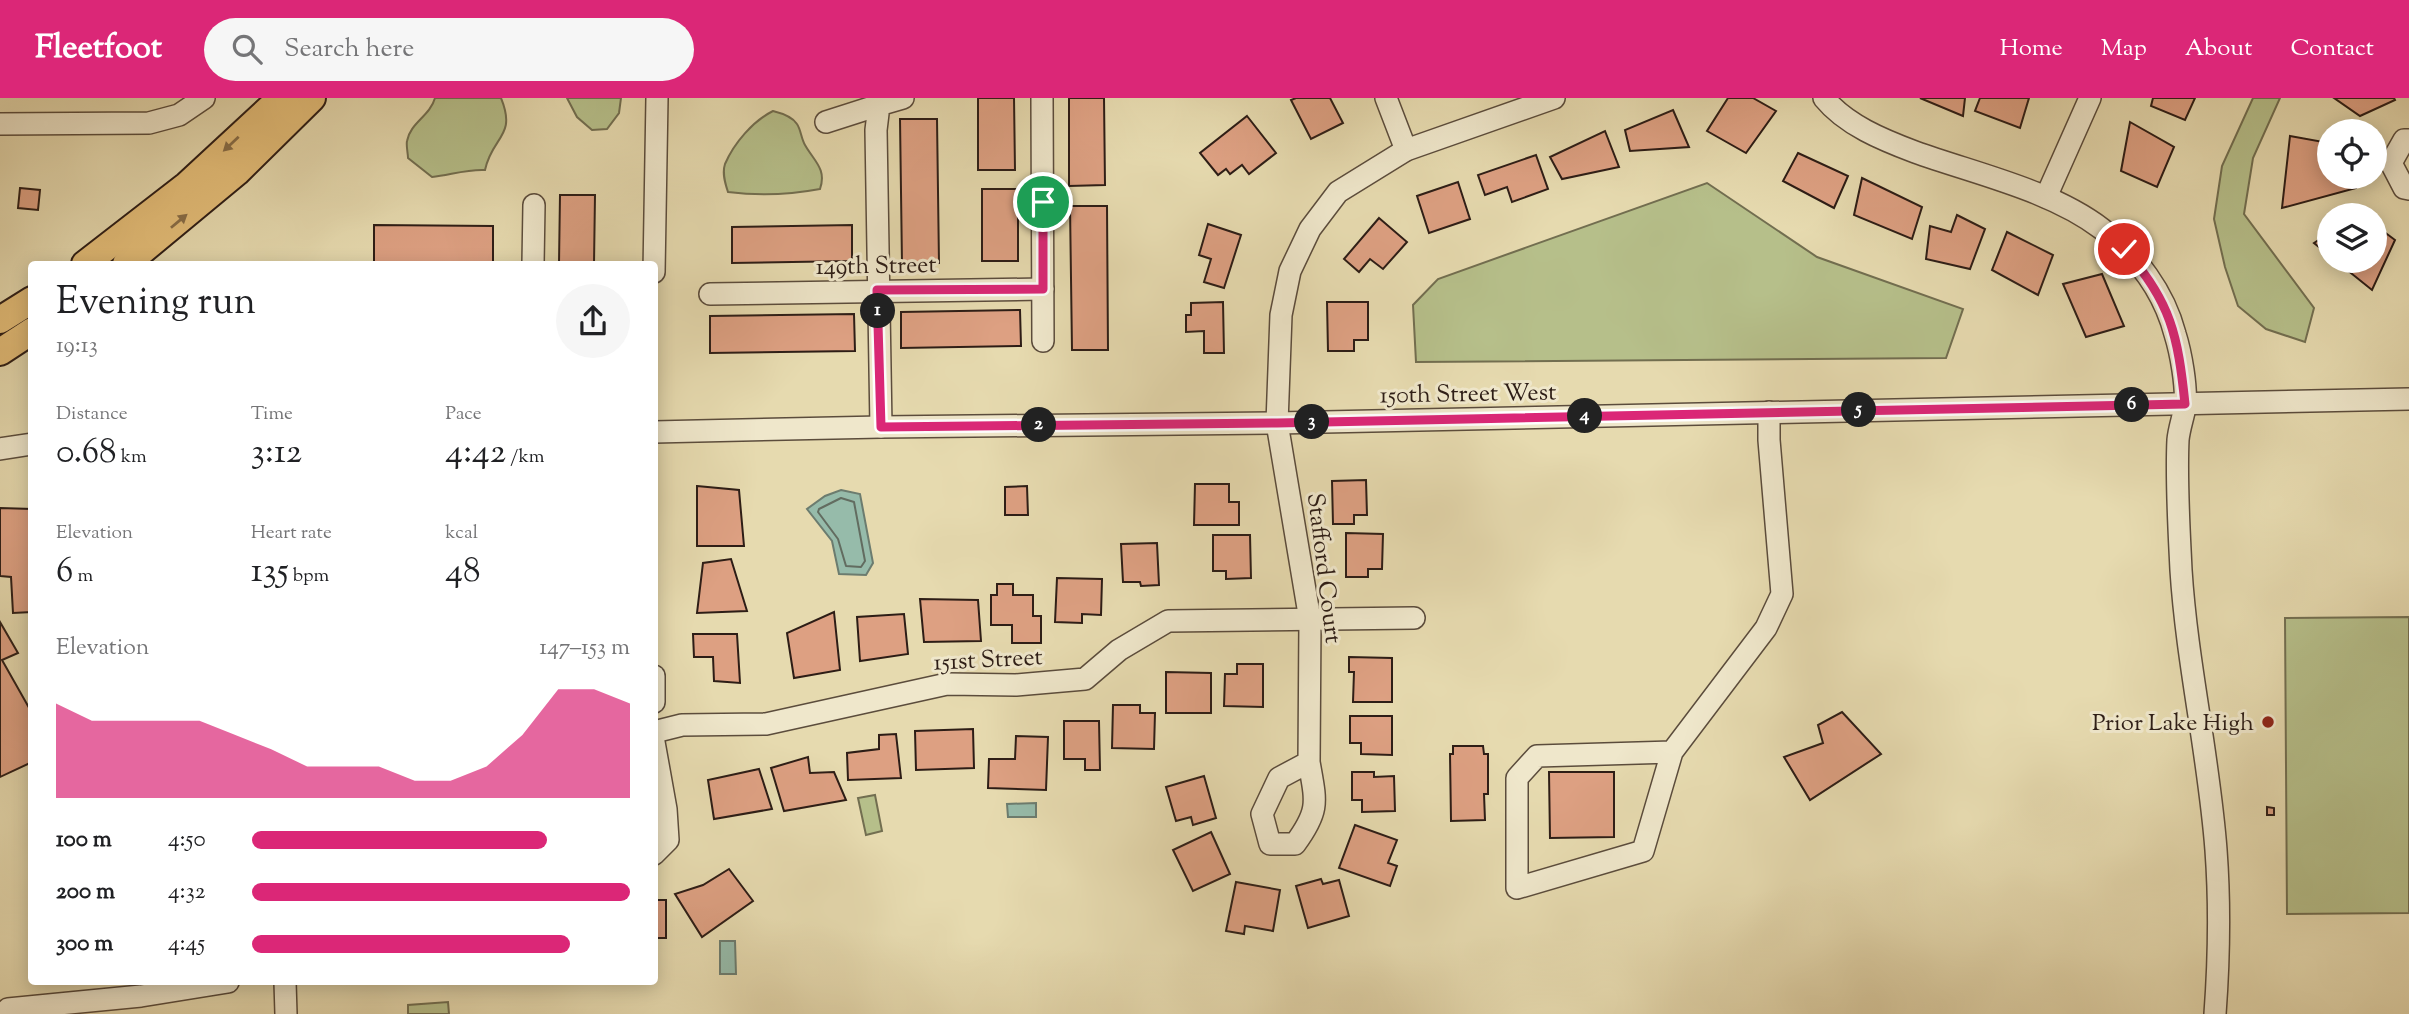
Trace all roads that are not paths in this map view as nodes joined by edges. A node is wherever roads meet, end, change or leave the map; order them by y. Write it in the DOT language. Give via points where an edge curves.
graph roads {
  1 [pos="204,98"];
  2 [pos="281,98"];
  3 [pos="312,98"];
  4 [pos="657,98"];
  5 [pos="903,98"];
  6 [pos="1042,98"];
  7 [pos="1386,98"];
  8 [pos="1554,98"];
  9 [pos="1824,98"];
  10 [pos="2090,98"];
  11 [pos="879,105"];
  12 [pos="825,122"];
  13 [pos="0,124"];
  14 [pos="2409,140"];
  15 [pos="1406,150"];
  16 [pos="2409,189"];
  17 [pos="2046,197"];
  18 [pos="534,205"];
  19 [pos="89,261"];
  20 [pos="131,261"];
  21 [pos="533,261"];
  22 [pos="654,261"];
  23 [pos="1043,289"];
  24 [pos="877,290"];
  25 [pos="710,294"];
  26 [pos="28,302"];
  27 [pos="0,320"];
  28 [pos="28,334"];
  29 [pos="1043,341"];
  30 [pos="0,352"];
  31 [pos="2409,399"];
  32 [pos="2185,404"];
  33 [pos="1769,412"];
  34 [pos="1277,423"];
  35 [pos="881,427"];
  36 [pos="658,432"];
  37 [pos="28,445"];
  38 [pos="0,449"];
  39 [pos="1414,618"];
  40 [pos="1310,620"];
  41 [pos="658,731"];
  42 [pos="1672,752"];
  43 [pos="1309,762"];
  44 [pos="658,764"];
  45 [pos="658,850"];
  46 [pos="209,985"];
  47 [pos="285,985"];
  48 [pos="8,1009"];
  49 [pos="286,1014"];
  50 [pos="2215,1014"];
  1 -- 13 [label="street" via="178,115 149,123"];
  2 -- 19 [label="main road, one-way" via="187,185"];
  20 -- 3 [label="main road, one-way" via="237,172"];
  4 -- 22 [label="street"];
  5 -- 11 [label="street"];
  6 -- 23 [label="street"];
  7 -- 15 [label="street"];
  8 -- 15 [label="street, Stafford Court"];
  9 -- 17 [label="street" via="1862,128 1892,143"];
  10 -- 17 [label="street"];
  11 -- 12 [label="street"];
  11 -- 24 [label="street"];
  14 -- 16 [label="street" via="2404,140 2391,163 2404,188"];
  15 -- 34 [label="street, Stafford Court" via="1338,192 1310,229 1290,271 1280,316"];
  17 -- 32 [label="street" via="2102,229 2156,288 2176,336"];
  18 -- 21 [label="street"];
  23 -- 24 [label="street, 149th Street"];
  23 -- 29 [label="street"];
  24 -- 25 [label="street, 149th Street"];
  24 -- 35 [label="street"];
  26 -- 27 [label="main road"];
  28 -- 30 [label="main road"];
  31 -- 32 [label="street, 150th Street West"];
  32 -- 33 [label="street, 150th Street West"];
  32 -- 50 [label="street" via="2178,438 2181,567 2216,852"];
  33 -- 34 [label="street, 150th Street West"];
  33 -- 42 [label="street" via="1782,594 1766,628"];
  34 -- 35 [label="street, 150th Street West"];
  34 -- 40 [label="street, Stafford Court"];
  35 -- 36 [label="street, 150th Street West"];
  37 -- 38 [label="street"];
  39 -- 40 [label="street, 151st Street"];
  40 -- 41 [label="street, 151st Street" via="1168,621 1119,650 1085,679 947,684 766,724 682,725"];
  40 -- 43 [label="street, Stafford Court"];
  42 -- 42 [label="street" via="1537,756 1517,778 1517,888 1643,851"];
  44 -- 45 [label="street" via="668,840"];
  46 -- 48 [label="street"];
  47 -- 49 [label="street"];
}
